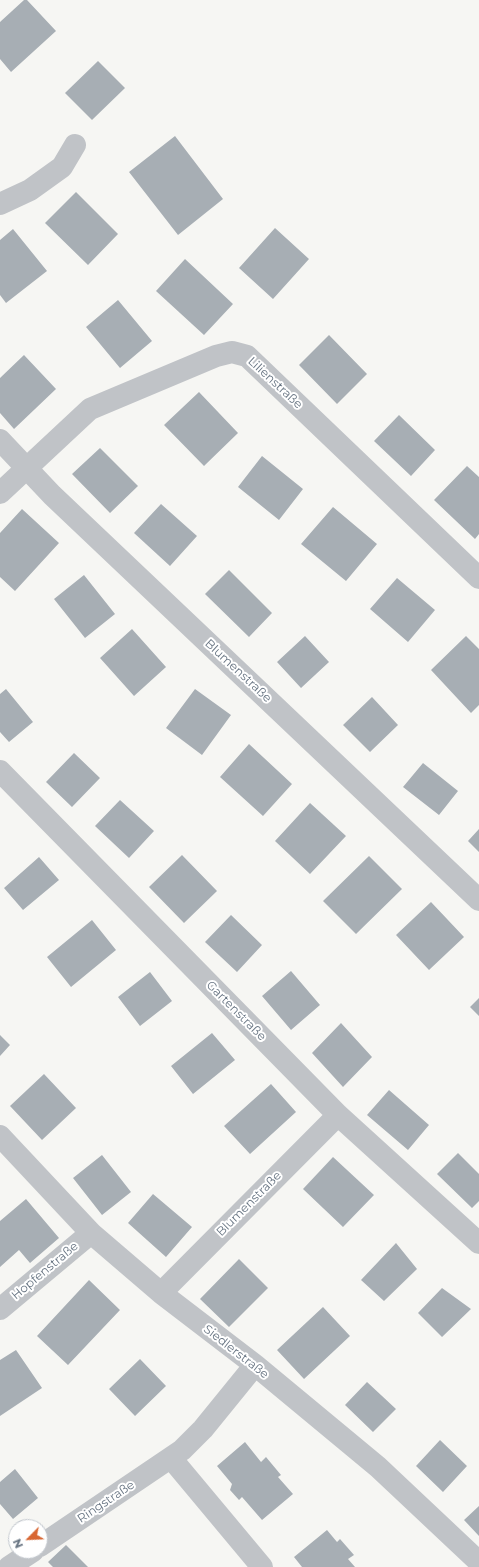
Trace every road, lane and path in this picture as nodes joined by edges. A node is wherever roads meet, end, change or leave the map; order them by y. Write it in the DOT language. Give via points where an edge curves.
graph roads {
  1 [pos="75,145"];
  2 [pos="0,204"];
  3 [pos="0,440"];
  4 [pos="26,468"];
  5 [pos="0,493"];
  6 [pos="479,578"];
  7 [pos="0,771"];
  8 [pos="479,900"];
  9 [pos="338,1115"];
  10 [pos="0,1136"];
  11 [pos="91,1233"];
  12 [pos="479,1243"];
  13 [pos="161,1293"];
  14 [pos="0,1309"];
  15 [pos="255,1365"];
  16 [pos="171,1458"];
  17 [pos="48,1541"];
  18 [pos="21,1559"];
  19 [pos="479,1562"];
  20 [pos="9,1567"];
  21 [pos="262,1567"];
  1 -- 2 [label="street" via="62,167 30,190"];
  3 -- 4 [label="street, Blumenstraße"];
  4 -- 5 [label="street, Lilienstraße"];
  4 -- 6 [label="street, Lilienstraße" via="90,409 216,356 232,352 247,356"];
  4 -- 8 [label="street, Blumenstraße"];
  7 -- 9 [label="street, Gartenstraße"];
  9 -- 12 [label="street, Gartenstraße"];
  9 -- 13 [label="street, Blumenstraße"];
  10 -- 11 [label="street, Siedlerstraße"];
  11 -- 13 [label="street, Siedlerstraße"];
  11 -- 14 [label="street, Hopfenstraße"];
  13 -- 15 [label="street, Siedlerstraße"];
  15 -- 16 [label="street, Ringstraße" via="203,1429"];
  15 -- 19 [label="street, Siedlerstraße" via="378,1467"];
  16 -- 17 [label="street, Ringstraße"];
  16 -- 21 [label="street"];
  18 -- 20 [label="street"];
}
